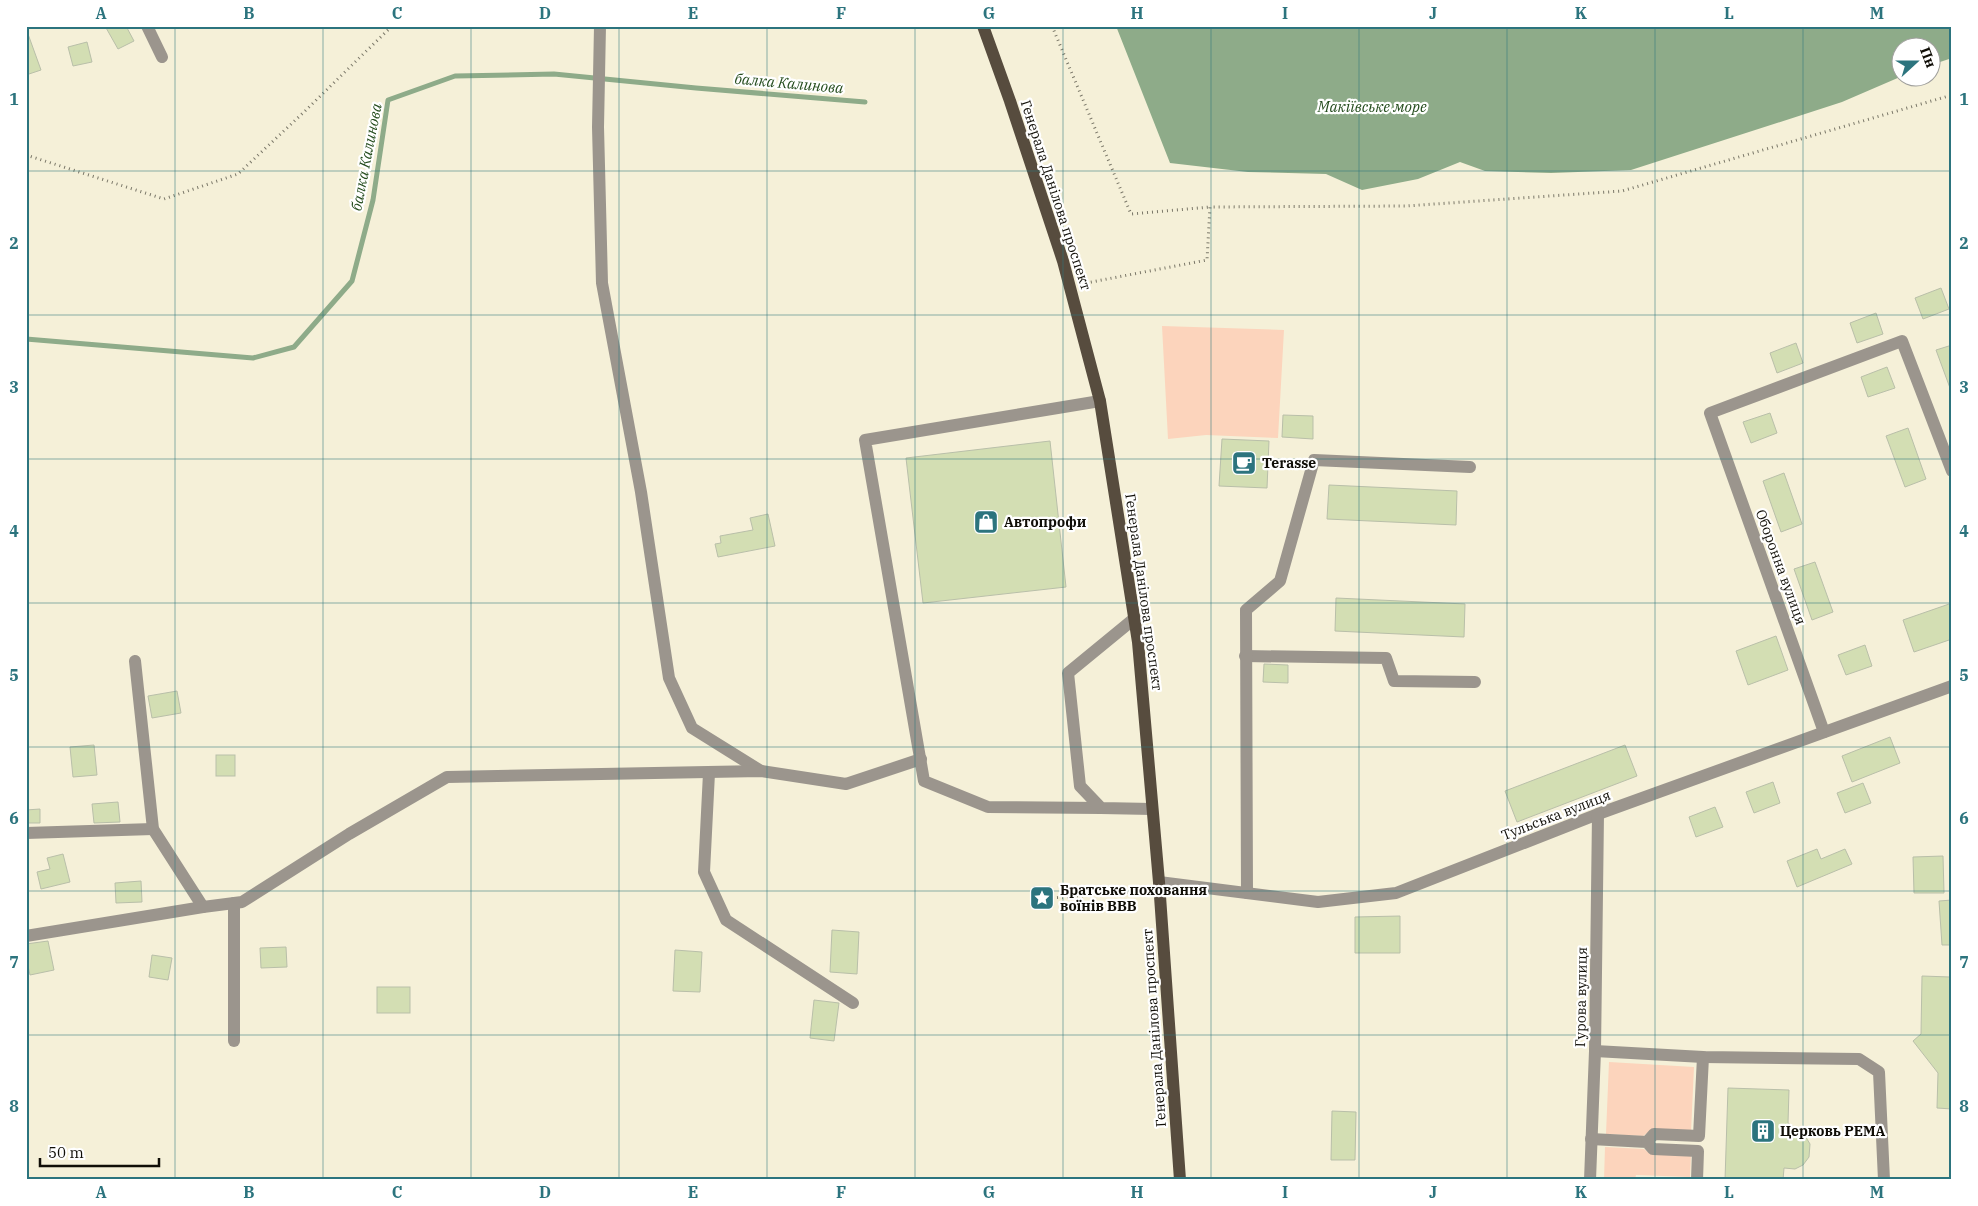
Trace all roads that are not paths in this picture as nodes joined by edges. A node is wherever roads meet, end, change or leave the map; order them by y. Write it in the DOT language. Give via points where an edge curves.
graph roads {
  1 [pos="147,26"];
  2 [pos="600,26"];
  3 [pos="983,26"];
  4 [pos="162,57"];
  5 [pos="1100,401"];
  6 [pos="1470,467"];
  7 [pos="1952,471"];
  8 [pos="1135,618"];
  9 [pos="1245,656"];
  10 [pos="136,662"];
  11 [pos="1475,682"];
  12 [pos="1952,686"];
  13 [pos="1824,732"];
  14 [pos="921,759"];
  15 [pos="761,771"];
  16 [pos="709,773"];
  17 [pos="1101,808"];
  18 [pos="1152,809"];
  19 [pos="1598,814"];
  20 [pos="153,829"];
  21 [pos="26,833"];
  22 [pos="1159,886"];
  23 [pos="1247,893"];
  24 [pos="238,903"];
  25 [pos="203,907"];
  26 [pos="26,936"];
  27 [pos="853,1003"];
  28 [pos="234,1041"];
  29 [pos="1595,1051"];
  30 [pos="1704,1057"];
  31 [pos="1591,1139"];
  32 [pos="1646,1142"];
  33 [pos="1180,1180"];
  34 [pos="1590,1180"];
  35 [pos="1697,1180"];
  36 [pos="1884,1180"];
  1 -- 4 [label="street"];
  2 -- 15 [label="street" via="598,127 602,283 641,492 669,678 692,728"];
  3 -- 5 [label="main road, Генерала Данілова проспект" via="1070,286"];
  5 -- 8 [label="main road, Генерала Данілова проспект"];
  5 -- 14 [label="street" via="865,440"];
  6 -- 9 [label="street" via="1314,460 1280,581 1246,610"];
  7 -- 13 [label="street, Оборонна вулиця" via="1902,341 1710,413"];
  8 -- 17 [label="street" via="1068,673 1080,786"];
  8 -- 18 [label="main road, Генерала Данілова проспект"];
  9 -- 11 [label="street" via="1386,658 1394,681"];
  9 -- 23 [label="street"];
  10 -- 20 [label="street"];
  12 -- 13 [label="street, Тульська вулиця"];
  13 -- 19 [label="street, Тульська вулиця"];
  14 -- 15 [label="street" via="846,784"];
  14 -- 17 [label="street" via="924,781 988,807"];
  15 -- 16 [label="street"];
  16 -- 24 [label="street" via="447,776"];
  16 -- 27 [label="street" via="704,872 726,920"];
  17 -- 18 [label="street"];
  18 -- 22 [label="main road, Генерала Данілова проспект"];
  19 -- 23 [label="street, Тульська вулиця" via="1396,893 1318,902"];
  19 -- 29 [label="street, Гурова вулиця"];
  20 -- 21 [label="street"];
  20 -- 25 [label="street"];
  22 -- 23 [label="street, Тульська вулиця"];
  22 -- 33 [label="main road, Генерала Данілова проспект"];
  24 -- 25 [label="street"];
  24 -- 28 [label="street"];
  25 -- 26 [label="street"];
  29 -- 30 [label="street"];
  29 -- 31 [label="street, Гурова вулиця"];
  30 -- 32 [label="street" via="1699,1136 1654,1134"];
  30 -- 36 [label="street" via="1859,1059 1879,1072"];
  31 -- 32 [label="street"];
  31 -- 34 [label="street, Гурова вулиця"];
  32 -- 35 [label="street" via="1652,1149 1698,1151"];
}
